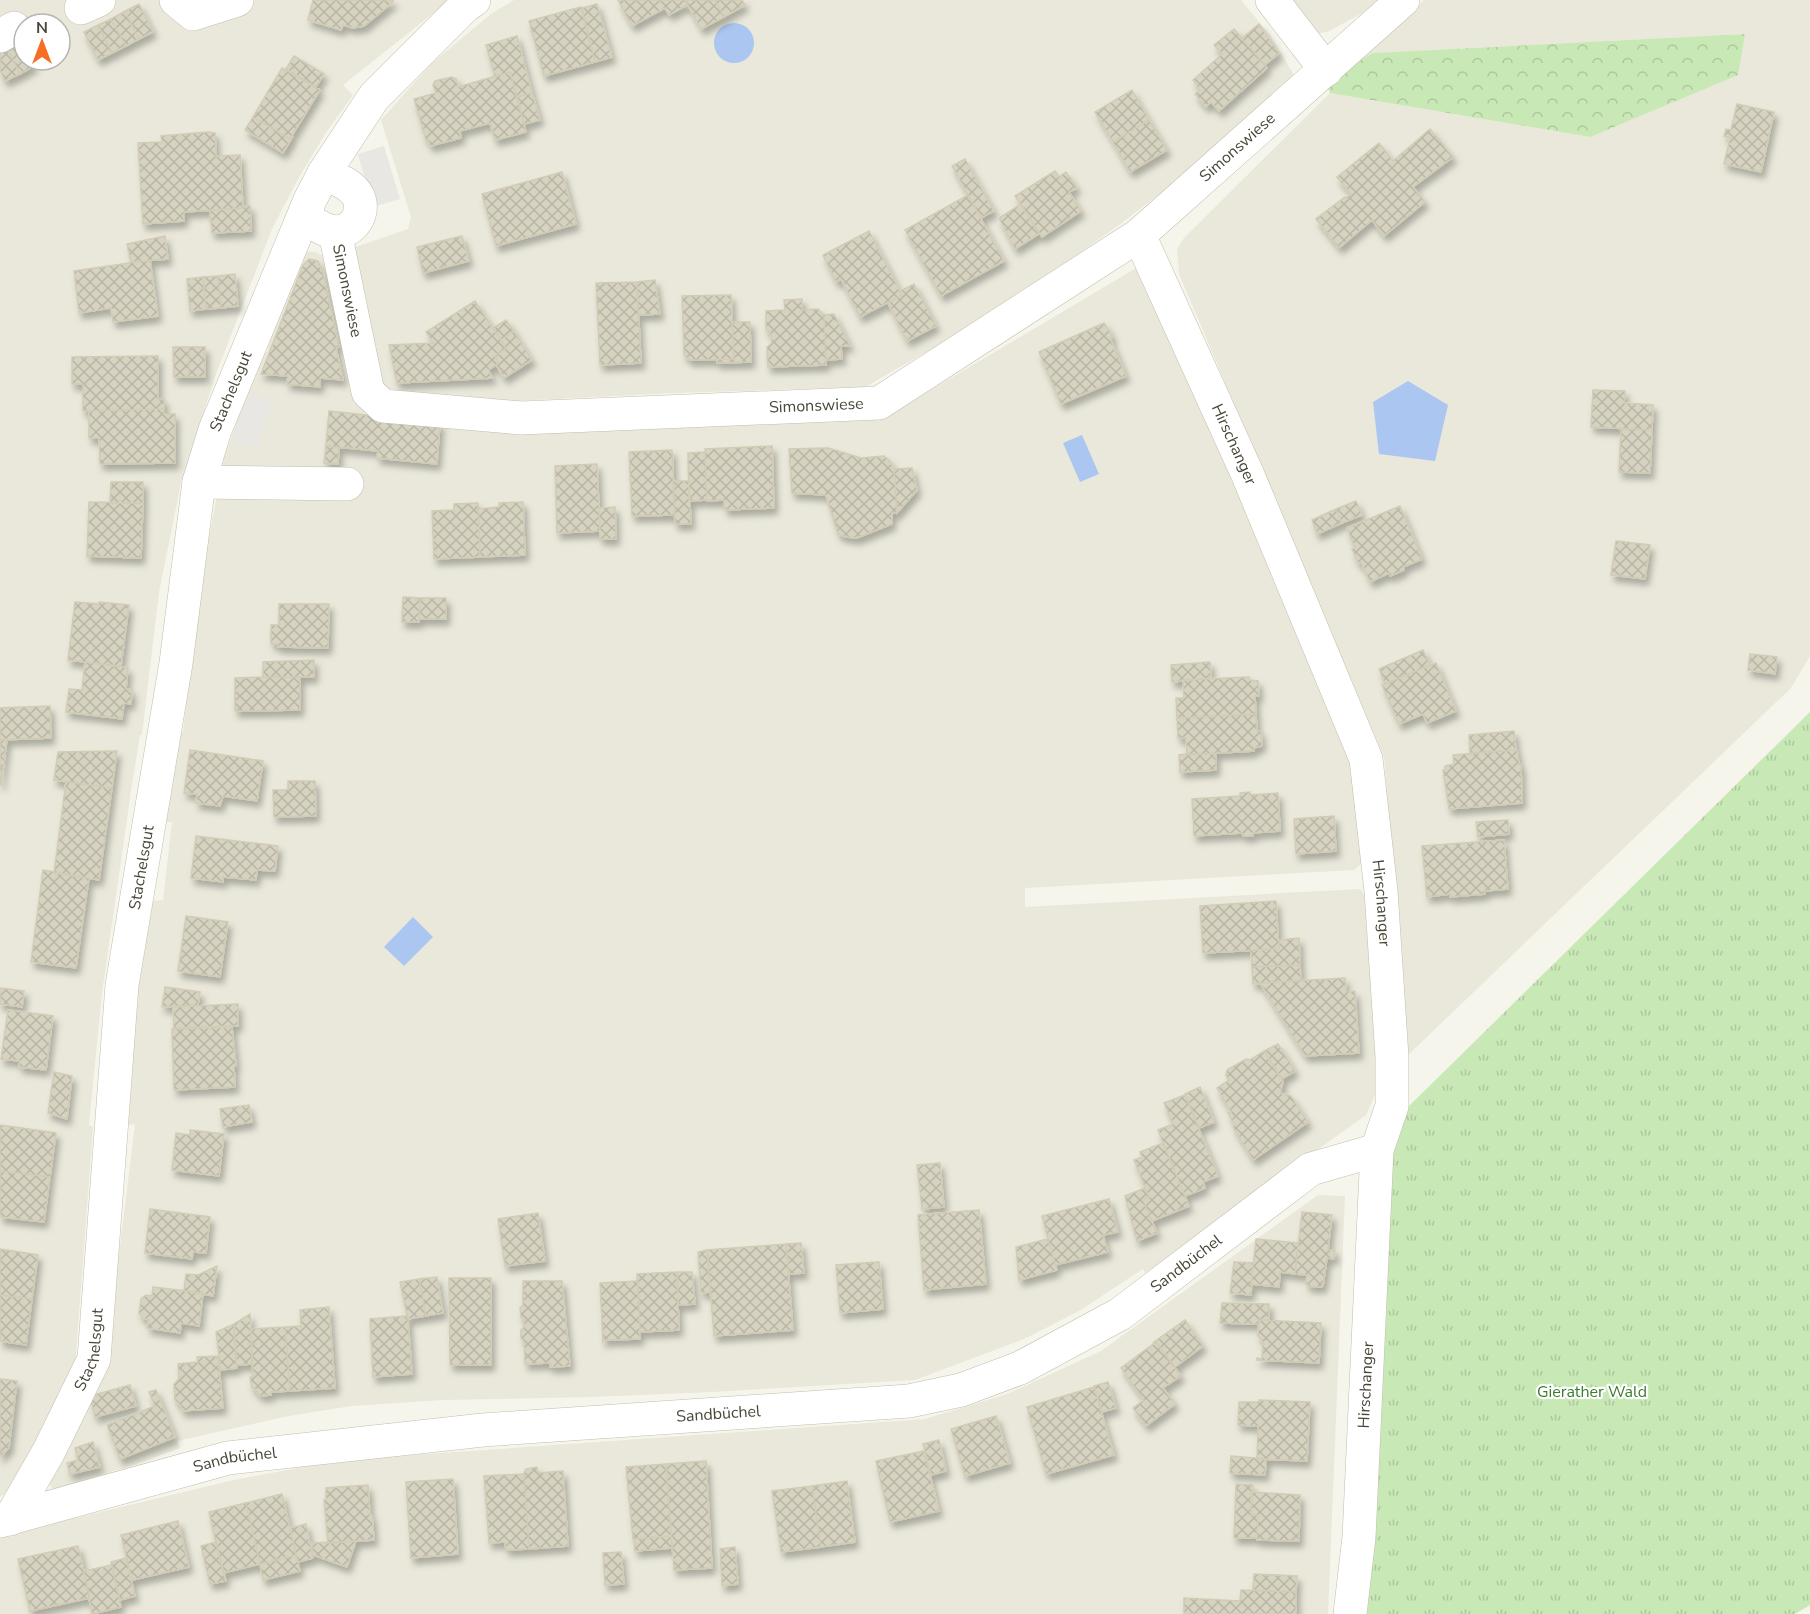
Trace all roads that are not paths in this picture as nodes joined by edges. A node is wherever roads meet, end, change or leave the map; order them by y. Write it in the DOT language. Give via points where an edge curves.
graph roads {
  1 [pos="176,0"];
  2 [pos="237,0"];
  3 [pos="474,0"];
  4 [pos="1272,0"];
  5 [pos="1403,0"];
  6 [pos="1326,70"];
  7 [pos="324,173"];
  8 [pos="303,217"];
  9 [pos="335,232"];
  10 [pos="1138,235"];
  11 [pos="200,482"];
  12 [pos="347,484"];
  13 [pos="1377,1150"];
  14 [pos="5,1520"];
  15 [pos="1350,1614"];
  1 -- 2 [label="street" via="194,14"];
  3 -- 7 [label="street, Stachelsgut" via="374,98"];
  4 -- 6 [label="street"];
  5 -- 6 [label="street, Simonswiese"];
  6 -- 10 [label="street, Simonswiese"];
  7 -- 8 [label="street, Stachelsgut"];
  7 -- 9 [label="street" via="349,186 360,202 357,221"];
  8 -- 9 [label="street"];
  8 -- 11 [label="street, Stachelsgut" via="215,430"];
  9 -- 10 [label="street, Simonswiese" via="368,392 383,406 521,418 879,403"];
  10 -- 13 [label="street, Hirschanger" via="1247,473 1366,759 1381,891 1392,1057 1392,1106"];
  11 -- 12 [label="street"];
  11 -- 14 [label="street, Stachelsgut" via="176,663 122,985 94,1359 49,1451"];
  13 -- 14 [label="street, Sandbüchel" via="1311,1169 1120,1314 1020,1368 961,1390 909,1401 483,1430 228,1458"];
  13 -- 15 [label="street, Hirschanger" via="1359,1537"];
}
